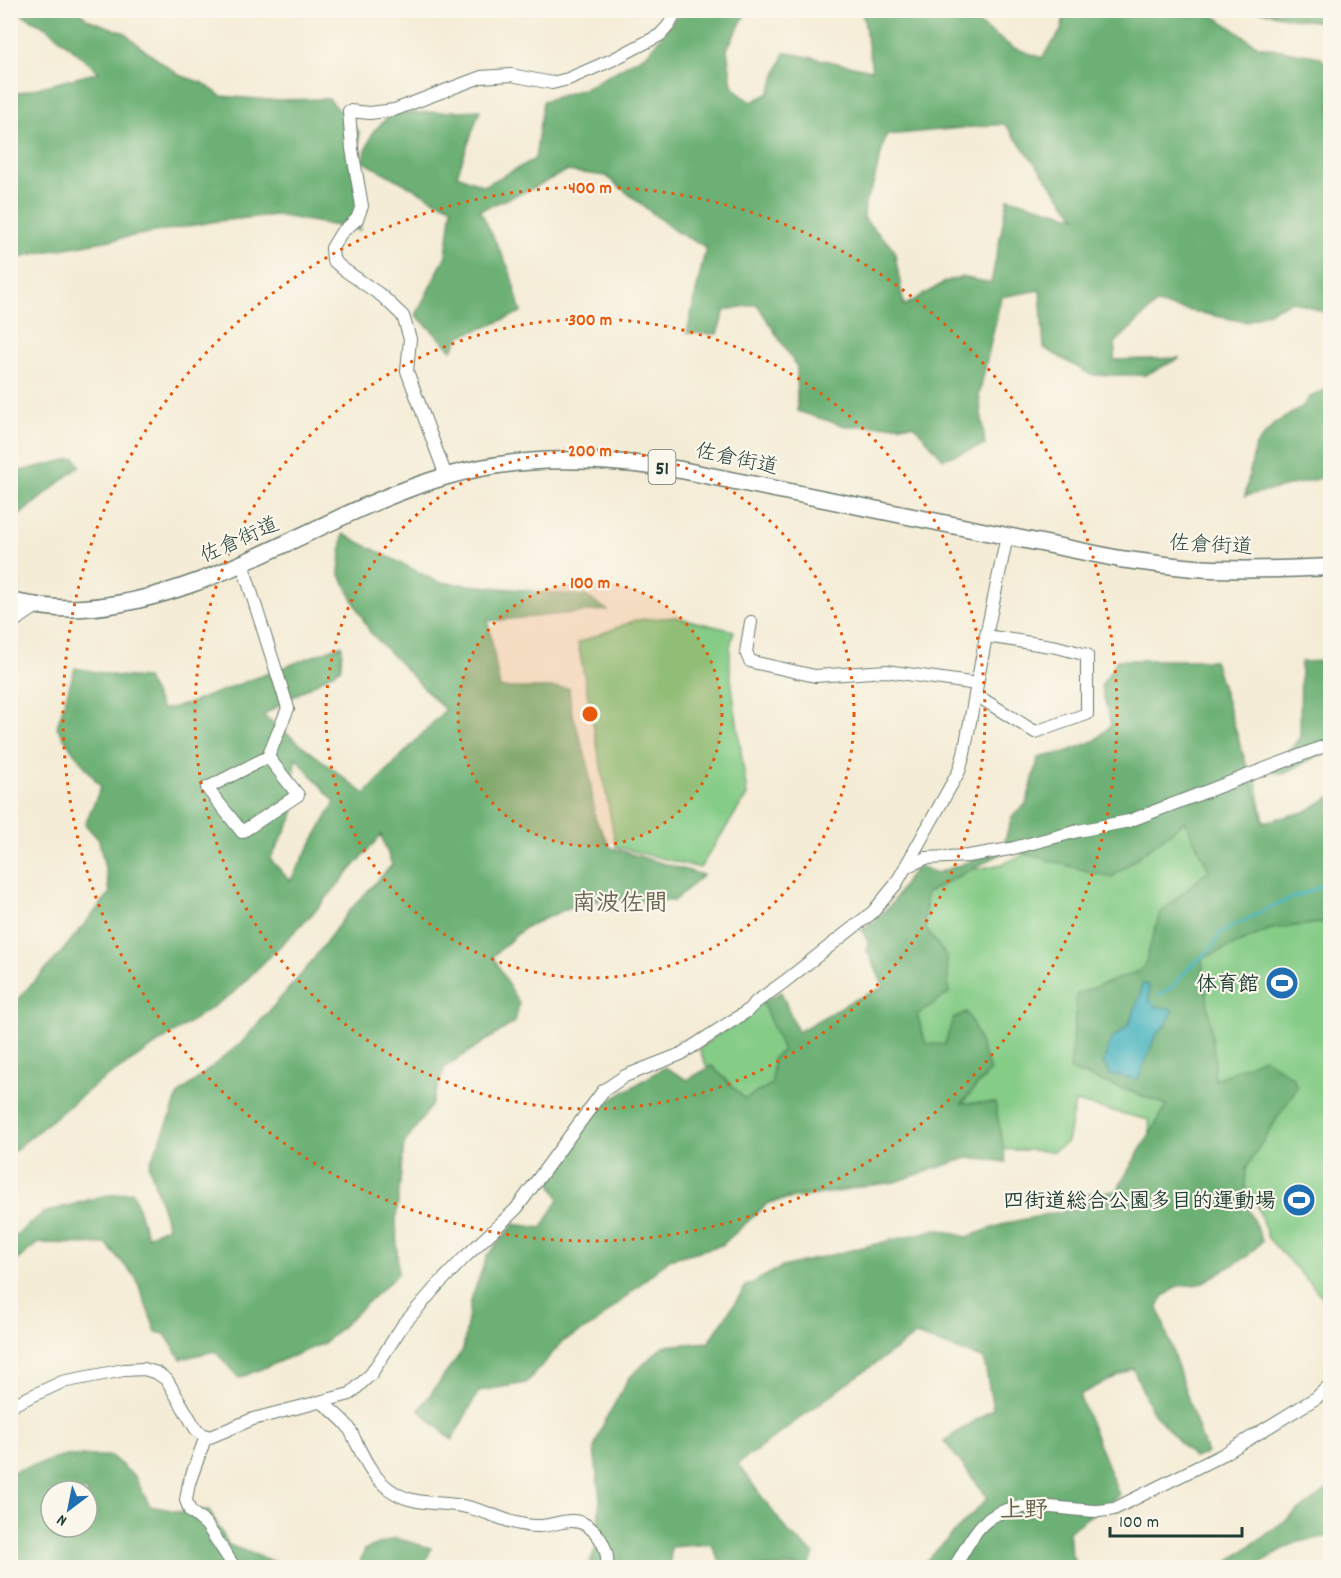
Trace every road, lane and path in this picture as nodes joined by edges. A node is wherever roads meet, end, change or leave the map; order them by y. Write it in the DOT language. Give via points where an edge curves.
graph roads {
  1 [pos="677,10"];
  2 [pos="446,476"];
  3 [pos="1007,536"];
  4 [pos="242,563"];
  5 [pos="1330,567"];
  6 [pos="10,602"];
  7 [pos="36,607"];
  8 [pos="751,622"];
  9 [pos="10,624"];
  10 [pos="986,636"];
  11 [pos="977,689"];
  12 [pos="1330,744"];
  13 [pos="268,756"];
  14 [pos="908,862"];
  15 [pos="1330,1385"];
  16 [pos="322,1402"];
  17 [pos="10,1406"];
  18 [pos="206,1436"];
  19 [pos="235,1568"];
  20 [pos="607,1568"];
  21 [pos="954,1568"];
  1 -- 2 [label="street" via="660,35 568,79 552,83 511,75 481,77 394,110 349,111 362,206 357,219 332,248 333,260 403,316 410,339 407,371"];
  2 -- 3 [label="highway, 佐倉街道 / 51" via="529,462 634,463"];
  2 -- 4 [label="highway, 佐倉街道 / 51" via="371,503"];
  3 -- 5 [label="highway, 佐倉街道 / 51" via="1165,565 1223,569"];
  3 -- 10 [label="street"];
  4 -- 7 [label="highway, 佐倉街道 / 51" via="189,585 129,603"];
  4 -- 13 [label="street" via="288,708"];
  6 -- 7 [label="highway, 佐倉街道 / 51"];
  7 -- 9 [label="street"];
  8 -- 11 [label="street" via="746,652 757,663 815,676 886,671"];
  10 -- 11 [label="street"];
  10 -- 11 [label="street" via="1087,655 1087,714 1035,732"];
  11 -- 14 [label="street" via="959,771"];
  12 -- 14 [label="street" via="1129,821 968,856 926,858 910,865"];
  13 -- 13 [label="street" via="207,788 243,832 297,795"];
  14 -- 16 [label="street" via="897,884 873,912 746,1012 681,1054 626,1076 603,1091 516,1209 436,1287 404,1325 372,1374 350,1394"];
  15 -- 21 [label="street" via="1316,1398 1224,1454 1114,1509 1038,1506 997,1514 979,1528"];
  16 -- 18 [label="street" via="253,1419 218,1435"];
  16 -- 20 [label="street" via="347,1425 366,1464 393,1492 407,1499 464,1506 516,1524 584,1524 603,1543"];
  17 -- 18 [label="street" via="62,1382 144,1369 167,1380 197,1431"];
  18 -- 19 [label="street" via="186,1500 190,1511 206,1524"];
}
